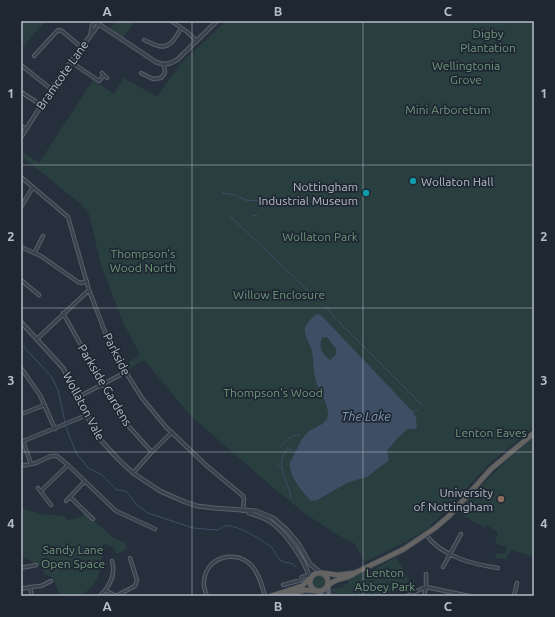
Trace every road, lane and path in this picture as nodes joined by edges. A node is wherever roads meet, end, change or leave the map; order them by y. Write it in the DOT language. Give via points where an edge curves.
graph roads {
  1 [pos="94,21"];
  2 [pos="171,21"];
  3 [pos="216,21"];
  4 [pos="99,24"];
  5 [pos="181,28"];
  6 [pos="91,34"];
  7 [pos="144,40"];
  8 [pos="197,41"];
  9 [pos="81,47"];
  10 [pos="34,56"];
  11 [pos="70,61"];
  12 [pos="164,64"];
  13 [pos="21,65"];
  14 [pos="141,73"];
  15 [pos="107,78"];
  16 [pos="52,88"];
  17 [pos="21,92"];
  18 [pos="41,105"];
  19 [pos="21,126"];
  20 [pos="26,129"];
  21 [pos="21,137"];
  22 [pos="21,177"];
  23 [pos="33,187"];
  24 [pos="21,207"];
  25 [pos="43,236"];
  26 [pos="21,247"];
  27 [pos="35,252"];
  28 [pos="21,280"];
  29 [pos="87,281"];
  30 [pos="89,290"];
  31 [pos="39,295"];
  32 [pos="63,313"];
  33 [pos="21,322"];
  34 [pos="37,339"];
  35 [pos="21,368"];
  36 [pos="126,372"];
  37 [pos="102,384"];
  38 [pos="78,397"];
  39 [pos="45,405"];
  40 [pos="21,414"];
  41 [pos="87,415"];
  42 [pos="55,429"];
  43 [pos="172,432"];
  44 [pos="534,433"];
  45 [pos="22,441"];
  46 [pos="152,452"];
  47 [pos="31,464"];
  48 [pos="68,465"];
  49 [pos="21,466"];
  50 [pos="133,474"];
  51 [pos="85,481"];
  52 [pos="38,488"];
  53 [pos="41,491"];
  54 [pos="70,497"];
  55 [pos="66,501"];
  56 [pos="51,505"];
  57 [pos="243,511"];
  58 [pos="93,519"];
  59 [pos="151,527"];
  60 [pos="285,528"];
  61 [pos="155,529"];
  62 [pos="149,531"];
  63 [pos="281,532"];
  64 [pos="461,534"];
  65 [pos="426,535"];
  66 [pos="450,554"];
  67 [pos="305,555"];
  68 [pos="130,558"];
  69 [pos="300,558"];
  70 [pos="112,561"];
  71 [pos="34,565"];
  72 [pos="443,567"];
  73 [pos="21,568"];
  74 [pos="498,568"];
  75 [pos="322,573"];
  76 [pos="355,573"];
  77 [pos="426,574"];
  78 [pos="309,578"];
  79 [pos="50,583"];
  80 [pos="517,583"];
  81 [pos="283,585"];
  82 [pos="328,586"];
  83 [pos="30,587"];
  84 [pos="426,587"];
  85 [pos="21,589"];
  86 [pos="105,590"];
  87 [pos="317,591"];
  88 [pos="32,596"];
  89 [pos="100,596"];
  90 [pos="206,596"];
  91 [pos="265,596"];
  92 [pos="271,596"];
  93 [pos="285,596"];
  94 [pos="323,596"];
  95 [pos="329,596"];
  96 [pos="407,596"];
  97 [pos="424,596"];
  98 [pos="464,596"];
  99 [pos="469,596"];
  100 [pos="514,596"];
  1 -- 4 [label="street"];
  1 -- 6 [label="street, Bramcote Lane"];
  2 -- 5 [label="street"];
  3 -- 8 [label="street"];
  4 -- 6 [label="street, Bramcote Lane"];
  4 -- 12 [label="street" via="156,62"];
  5 -- 7 [label="street" via="177,36 165,46"];
  5 -- 8 [label="street"];
  6 -- 9 [label="street, Bramcote Lane"];
  8 -- 12 [label="street" via="178,59"];
  9 -- 10 [label="street" via="58,30"];
  9 -- 11 [label="street, Bramcote Lane"];
  11 -- 15 [label="street" via="99,81 103,74"];
  11 -- 16 [label="street, Bramcote Lane"];
  12 -- 14 [label="street" via="165,73 161,78 153,79"];
  13 -- 16 [label="street"];
  16 -- 18 [label="street, Bramcote Lane"];
  17 -- 18 [label="street"];
  18 -- 20 [label="street, Bramcote Lane"];
  19 -- 20 [label="street"];
  20 -- 21 [label="street, Bramcote Lane"];
  22 -- 23 [label="street, Parkside"];
  23 -- 24 [label="street"];
  23 -- 29 [label="street, Parkside" via="68,217"];
  25 -- 27 [label="street"];
  26 -- 27 [label="street"];
  27 -- 29 [label="street" via="78,282"];
  28 -- 31 [label="street"];
  29 -- 30 [label="street, Parkside"];
  30 -- 32 [label="street"];
  30 -- 36 [label="street, Parkside"];
  32 -- 34 [label="street"];
  32 -- 37 [label="street, Parkside Gardens"];
  33 -- 34 [label="street, Wollaton Vale"];
  34 -- 38 [label="street, Wollaton Vale" via="63,368"];
  35 -- 39 [label="street"];
  36 -- 37 [label="street"];
  36 -- 43 [label="street, Parkside" via="142,398"];
  37 -- 38 [label="street"];
  37 -- 46 [label="street, Parkside Gardens" via="123,420"];
  38 -- 41 [label="street, Wollaton Vale"];
  39 -- 40 [label="street"];
  39 -- 42 [label="street"];
  41 -- 42 [label="street"];
  41 -- 50 [label="street, Wollaton Vale" via="98,437"];
  42 -- 45 [label="street"];
  43 -- 46 [label="street"];
  43 -- 57 [label="street, Parkside" via="243,496"];
  44 -- 65 [label="highway" via="491,469 444,521"];
  45 -- 47 [label="street"];
  46 -- 50 [label="street"];
  47 -- 48 [label="street" via="54,456"];
  47 -- 49 [label="street"];
  48 -- 51 [label="street"];
  48 -- 53 [label="street"];
  50 -- 57 [label="street, Wollaton Vale" via="185,502 197,506"];
  51 -- 54 [label="street"];
  51 -- 59 [label="street" via="119,513"];
  52 -- 53 [label="street"];
  53 -- 56 [label="street"];
  54 -- 55 [label="street"];
  54 -- 58 [label="street" via="83,513"];
  57 -- 60 [label="street, Wollaton Vale" via="267,515"];
  57 -- 63 [label="street, Wollaton Vale" via="268,520"];
  59 -- 61 [label="street"];
  59 -- 62 [label="street"];
  60 -- 63 [label="street"];
  60 -- 67 [label="street, Wollaton Vale"];
  63 -- 69 [label="street, Wollaton Vale"];
  64 -- 66 [label="street"];
  65 -- 66 [label="street" via="434,545"];
  65 -- 76 [label="highway"];
  66 -- 72 [label="street"];
  66 -- 74 [label="street" via="471,563"];
  67 -- 69 [label="street"];
  67 -- 75 [label="street, Wollaton Vale" via="310,564"];
  68 -- 86 [label="street" via="137,583 132,589 115,596"];
  69 -- 78 [label="street, Wollaton Vale"];
  70 -- 86 [label="street" via="112,576"];
  71 -- 73 [label="street"];
  75 -- 76 [label="highway"];
  75 -- 78 [label="highway" via="313,574"];
  75 -- 82 [label="highway" via="327,578"];
  76 -- 82 [label="highway"];
  77 -- 84 [label="street"];
  78 -- 81 [label="street" via="302,577 301,580"];
  78 -- 87 [label="highway"];
  78 -- 92 [label="highway" via="302,586"];
  79 -- 83 [label="street"];
  80 -- 100 [label="street"];
  82 -- 87 [label="highway"];
  82 -- 95 [label="main road"];
  83 -- 85 [label="street"];
  83 -- 88 [label="street"];
  84 -- 96 [label="street"];
  84 -- 97 [label="street"];
  84 -- 98 [label="street"];
  86 -- 89 [label="street"];
  87 -- 93 [label="highway" via="305,590"];
  87 -- 94 [label="main road"];
  90 -- 91 [label="street" via="204,581 208,569 220,559 230,556 244,560 253,567"];
  98 -- 99 [label="street"];
}
